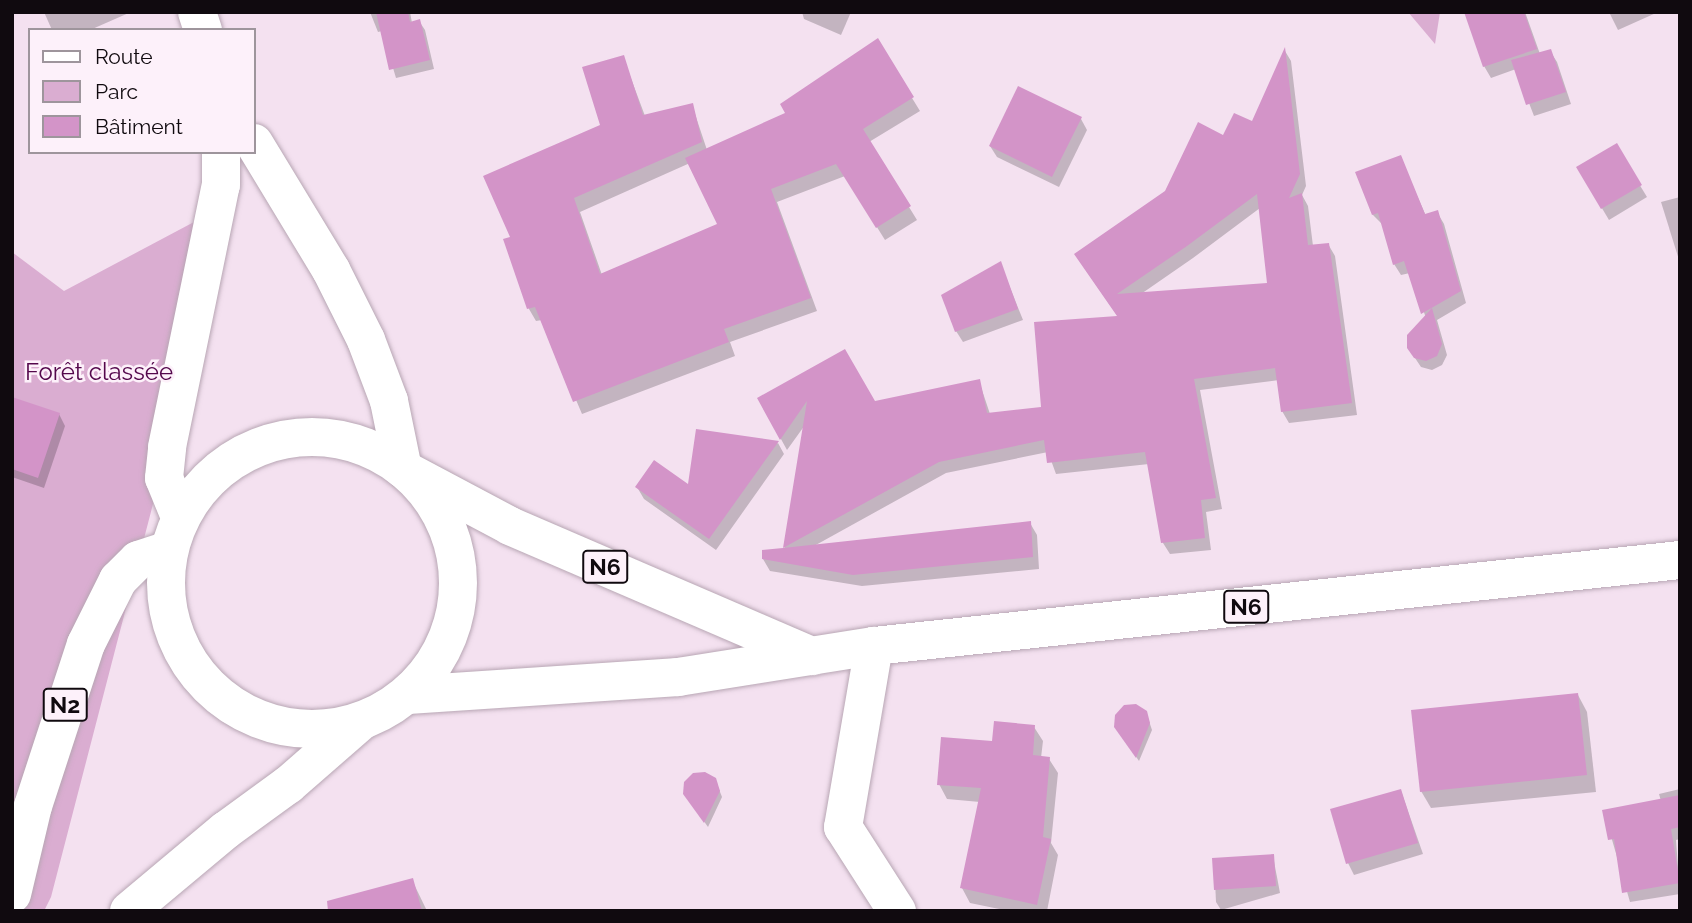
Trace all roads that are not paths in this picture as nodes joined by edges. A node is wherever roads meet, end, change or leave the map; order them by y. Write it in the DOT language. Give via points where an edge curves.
graph roads {
  1 [pos="256,146"];
  2 [pos="221,154"];
  3 [pos="403,469"];
  4 [pos="174,533"];
  5 [pos="1680,560"];
  6 [pos="874,646"];
  7 [pos="812,656"];
  8 [pos="408,695"];
  9 [pos="359,723"];
  10 [pos="12,894"];
  11 [pos="129,911"];
  12 [pos="897,911"];
  1 -- 3 [label="main road" via="331,270 366,340 389,401"];
  2 -- 4 [label="main road" via="218,198 167,447 164,478"];
  3 -- 4 [label="main road" via="366,447 323,437 280,439 240,455 205,481"];
  3 -- 7 [label="main road, N6" via="510,526"];
  3 -- 8 [label="main road" via="433,500 443,519 452,538 459,581 454,624 437,663"];
  4 -- 9 [label="main road" via="165,594 176,637 198,675 231,706 272,724 315,730"];
  4 -- 10 [label="main road, N2" via="118,580 86,644 33,806"];
  5 -- 6 [label="main road, N6"];
  6 -- 7 [label="main road, N6"];
  6 -- 12 [label="main road" via="843,827"];
  7 -- 8 [label="main road, N6" via="678,677"];
  8 -- 9 [label="main road"];
  9 -- 11 [label="main road"];
}
